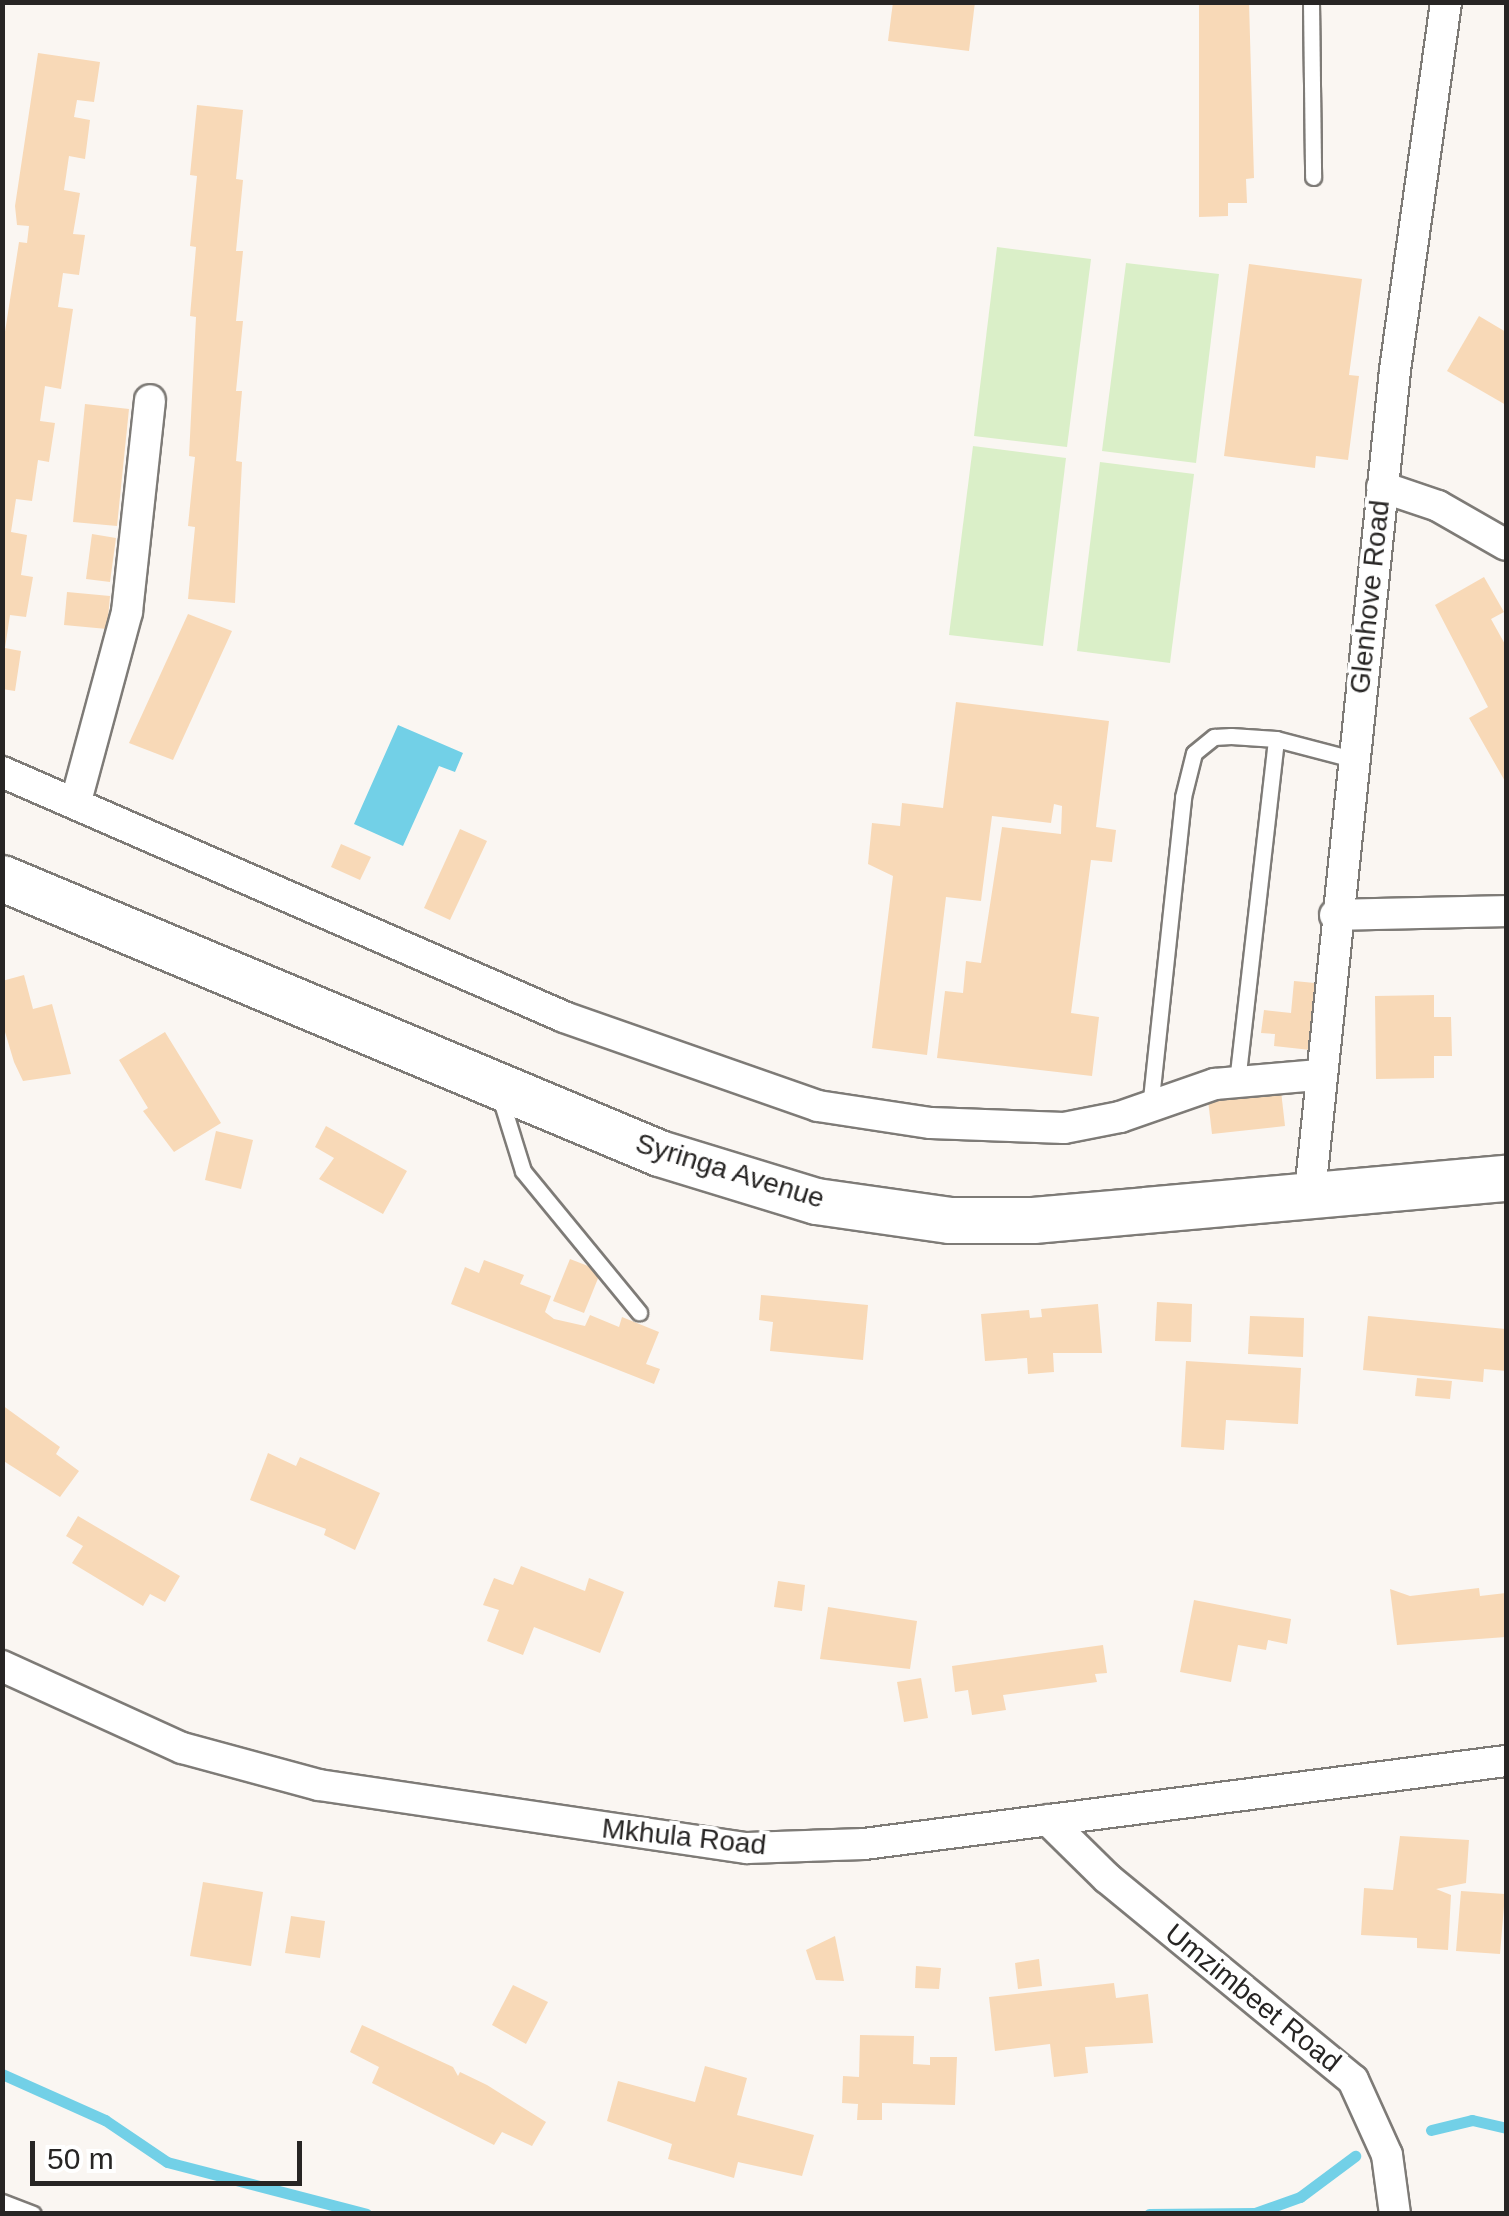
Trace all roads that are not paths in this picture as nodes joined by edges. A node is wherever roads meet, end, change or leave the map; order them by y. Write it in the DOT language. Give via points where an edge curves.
graph roads {
  1 [pos="1311,2"];
  2 [pos="1446,2"];
  3 [pos="1313,177"];
  4 [pos="150,400"];
  5 [pos="1382,487"];
  6 [pos="1506,546"];
  7 [pos="1276,739"];
  8 [pos="1352,758"];
  9 [pos="2,772"];
  10 [pos="76,801"];
  11 [pos="2,878"];
  12 [pos="1506,912"];
  13 [pos="1334,915"];
  14 [pos="1318,1074"];
  15 [pos="1237,1082"];
  16 [pos="499,1089"];
  17 [pos="1150,1108"];
  18 [pos="1506,1178"];
  19 [pos="1310,1193"];
  20 [pos="639,1312"];
  21 [pos="2,1666"];
  22 [pos="1506,1760"];
  23 [pos="1048,1820"];
  24 [pos="2,2202"];
  25 [pos="33,2214"];
  26 [pos="1395,2214"];
  1 -- 3 [label="lane"];
  2 -- 5 [label="street, Glenhove Road"];
  4 -- 10 [label="street" via="128,612"];
  5 -- 6 [label="street" via="1438,506"];
  5 -- 8 [label="street, Glenhove Road"];
  7 -- 8 [label="lane"];
  7 -- 15 [label="lane"];
  7 -- 17 [label="lane" via="1214,738 1194,753"];
  8 -- 13 [label="street, Glenhove Road"];
  9 -- 10 [label="street"];
  10 -- 17 [label="street" via="564,1017 818,1106 931,1123 1064,1128"];
  11 -- 16 [label="street, Syringa Avenue"];
  12 -- 13 [label="street"];
  13 -- 14 [label="street, Glenhove Road"];
  14 -- 15 [label="street"];
  14 -- 19 [label="street, Glenhove Road"];
  15 -- 17 [label="street"];
  16 -- 19 [label="street, Syringa Avenue" via="756,1185 949,1220 1170,1211"];
  16 -- 20 [label="lane" via="523,1171"];
  18 -- 19 [label="street, Syringa Avenue"];
  21 -- 23 [label="street, Mkhula Road" via="224,1761 320,1786 497,1816 748,1848 864,1844"];
  22 -- 23 [label="street, Mkhula Road"];
  23 -- 26 [label="street, Umzimbeet Road" via="1106,1878 1353,2080 1388,2155"];
  24 -- 25 [label="lane"];
}
